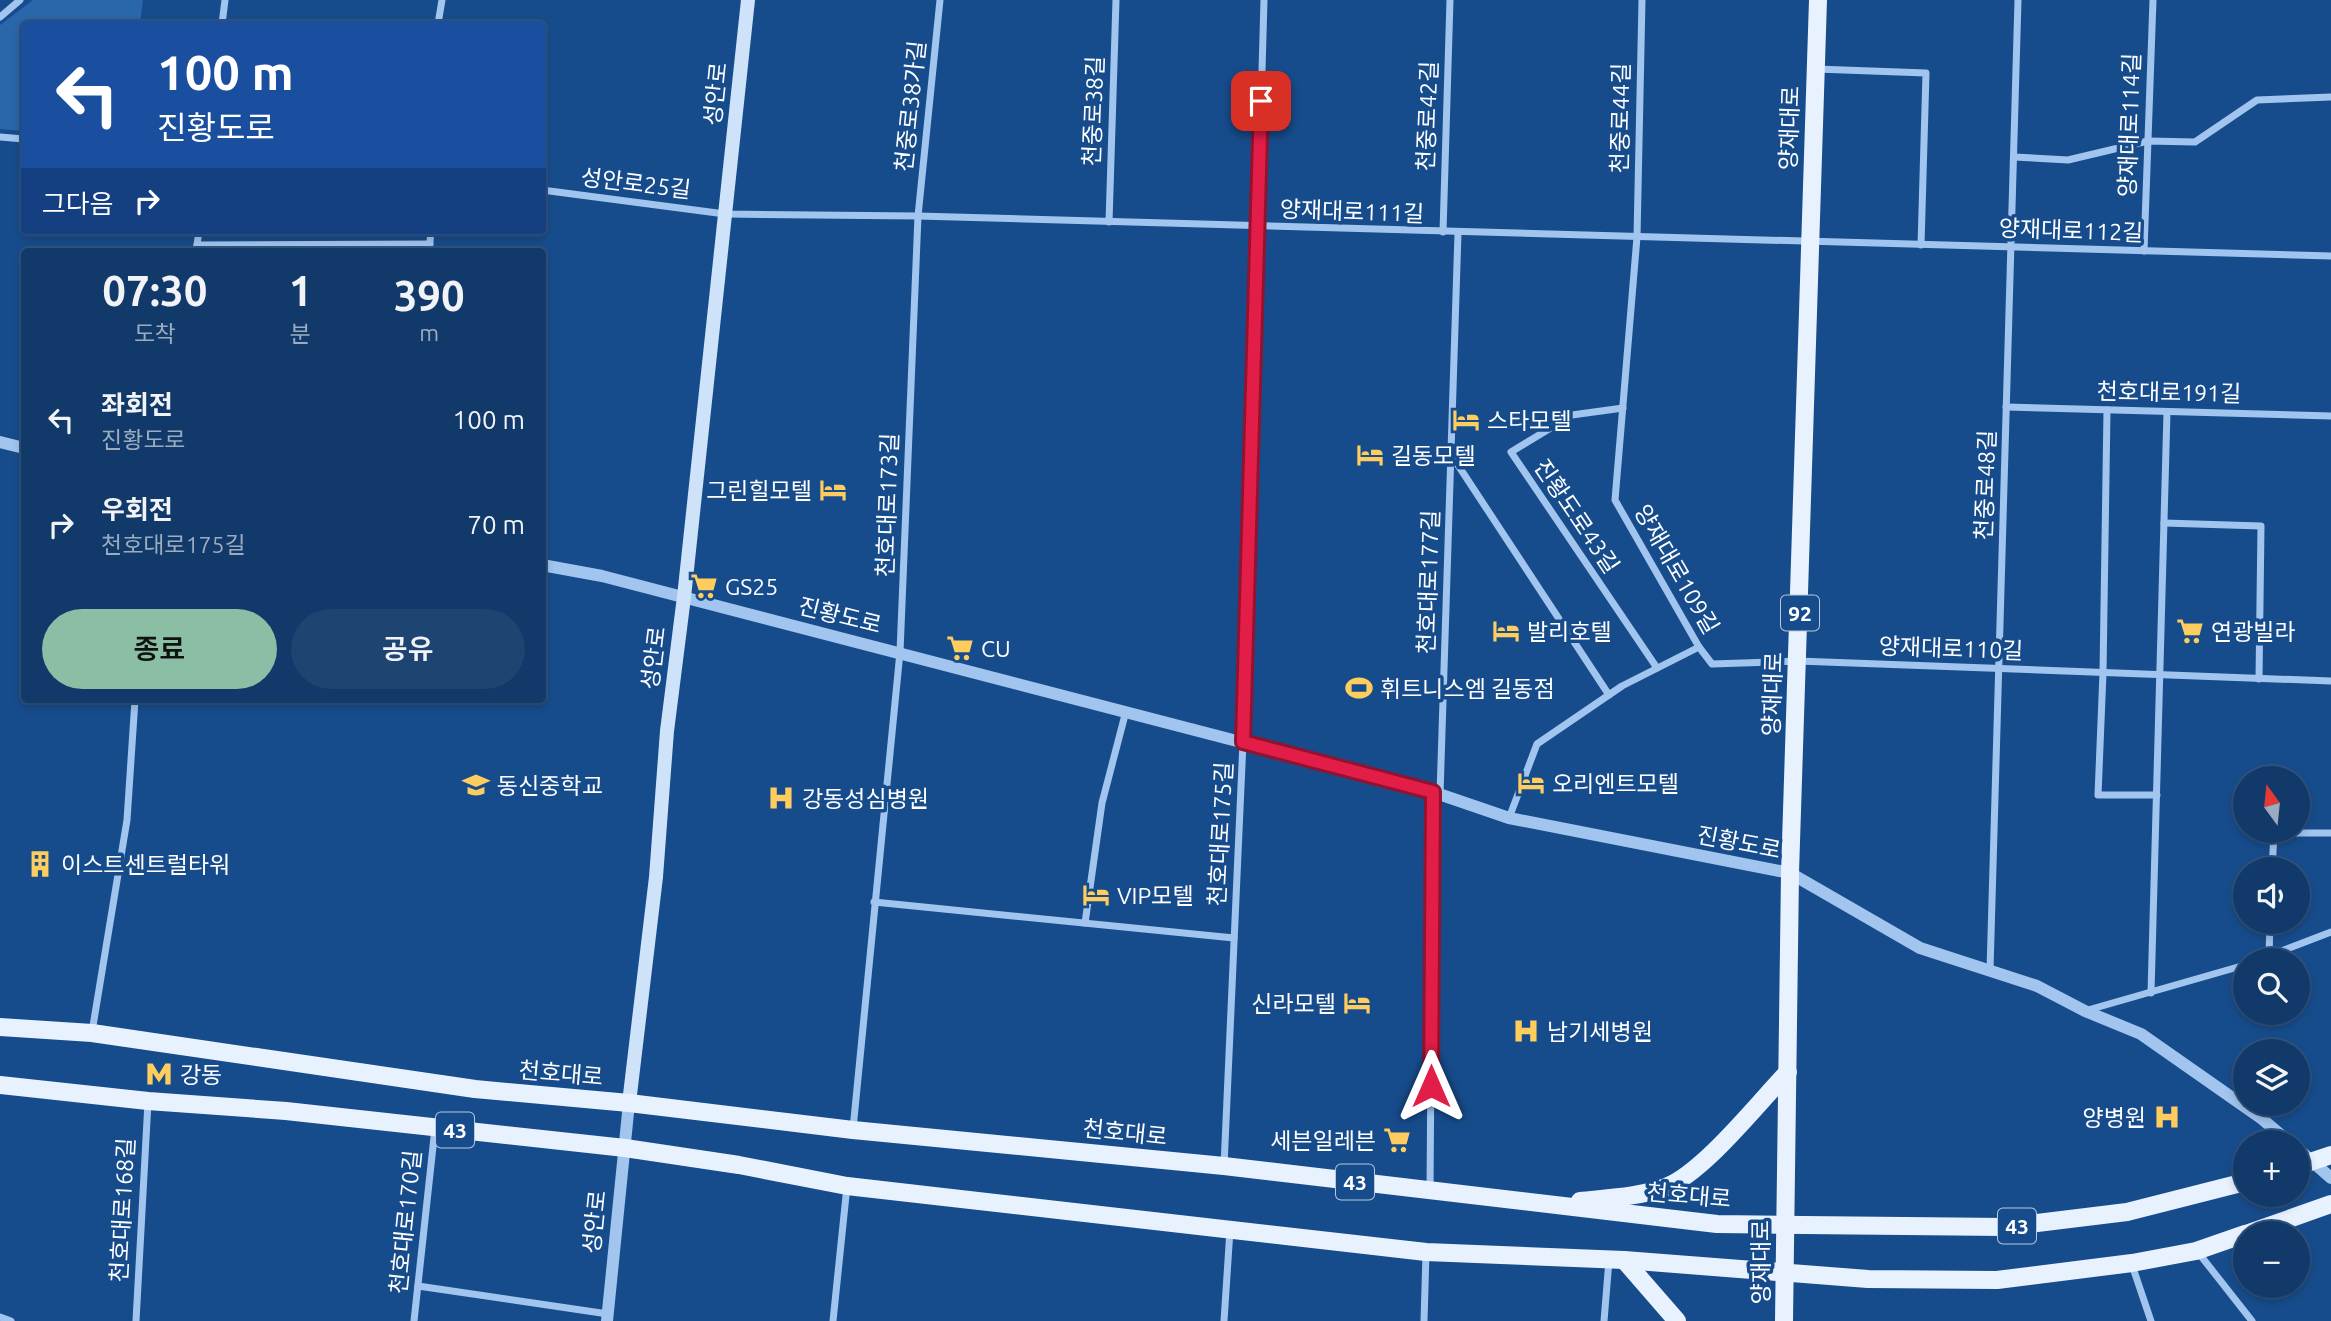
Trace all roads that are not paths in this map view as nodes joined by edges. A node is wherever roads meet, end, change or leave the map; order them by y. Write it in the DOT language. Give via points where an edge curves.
graph roads {
  1 [pos="20,0"];
  2 [pos="225,0"];
  3 [pos="442,0"];
  4 [pos="748,0"];
  5 [pos="940,0"];
  6 [pos="1116,0"];
  7 [pos="1264,0"];
  8 [pos="1450,0"];
  9 [pos="1642,0"];
  10 [pos="1818,0"];
  11 [pos="2018,0"];
  12 [pos="2153,0"];
  13 [pos="0,17"];
  14 [pos="222,21"];
  15 [pos="438,21"];
  16 [pos="1816,69"];
  17 [pos="2331,97"];
  18 [pos="0,137"];
  19 [pos="21,139"];
  20 [pos="2148,141"];
  21 [pos="2014,157"];
  22 [pos="546,191"];
  23 [pos="725,214"];
  24 [pos="918,216"];
  25 [pos="1109,222"];
  26 [pos="1258,228"];
  27 [pos="1443,232"];
  28 [pos="1458,233"];
  29 [pos="1637,237"];
  30 [pos="1810,242"];
  31 [pos="1921,245"];
  32 [pos="2011,247"];
  33 [pos="197,248"];
  34 [pos="430,248"];
  35 [pos="2144,251"];
  36 [pos="2331,256"];
  37 [pos="2006,407"];
  38 [pos="1623,408"];
  39 [pos="2107,410"];
  40 [pos="2167,412"];
  41 [pos="2331,416"];
  42 [pos="0,442"];
  43 [pos="21,447"];
  44 [pos="1451,454"];
  45 [pos="2164,523"];
  46 [pos="546,566"];
  47 [pos="684,597"];
  48 [pos="1699,647"];
  49 [pos="900,652"];
  50 [pos="1798,661"];
  51 [pos="1657,668"];
  52 [pos="1999,670"];
  53 [pos="2103,673"];
  54 [pos="2160,675"];
  55 [pos="2259,679"];
  56 [pos="2331,681"];
  57 [pos="1609,695"];
  58 [pos="135,703"];
  59 [pos="1126,711"];
  60 [pos="1243,742"];
  61 [pos="1437,793"];
  62 [pos="2157,795"];
  63 [pos="1509,818"];
  64 [pos="2331,833"];
  65 [pos="2273,857"];
  66 [pos="1790,873"];
  67 [pos="874,902"];
  68 [pos="1084,923"];
  69 [pos="2331,932"];
  70 [pos="1234,938"];
  71 [pos="2290,948"];
  72 [pos="2233,969"];
  73 [pos="1990,970"];
  74 [pos="2151,993"];
  75 [pos="2085,1011"];
  76 [pos="0,1027"];
  77 [pos="92,1033"];
  78 [pos="1788,1072"];
  79 [pos="0,1086"];
  80 [pos="148,1101"];
  81 [pos="629,1103"];
  82 [pos="435,1128"];
  83 [pos="853,1130"];
  84 [pos="2275,1130"];
  85 [pos="625,1148"];
  86 [pos="2331,1155"];
  87 [pos="2310,1162"];
  88 [pos="1224,1166"];
  89 [pos="2310,1167"];
  90 [pos="2331,1178"];
  91 [pos="2233,1185"];
  92 [pos="847,1186"];
  93 [pos="1430,1192"];
  94 [pos="2331,1204"];
  95 [pos="1547,1205"];
  96 [pos="2283,1221"];
  97 [pos="1784,1226"];
  98 [pos="1230,1229"];
  99 [pos="2233,1238"];
  100 [pos="2196,1251"];
  101 [pos="1426,1252"];
  102 [pos="1617,1260"];
  103 [pos="2132,1264"];
  104 [pos="1785,1273"];
  105 [pos="418,1286"];
  106 [pos="0,1317"];
  107 [pos="607,1317"];
  108 [pos="11,1321"];
  109 [pos="136,1321"];
  110 [pos="414,1321"];
  111 [pos="833,1321"];
  112 [pos="1224,1321"];
  113 [pos="1424,1321"];
  114 [pos="1604,1321"];
  115 [pos="1677,1321"];
  116 [pos="1784,1321"];
  117 [pos="2151,1321"];
  118 [pos="2252,1321"];
  1 -- 13 [label="street"];
  2 -- 14 [label="street"];
  3 -- 15 [label="street"];
  4 -- 23 [label="main road, 성안로"];
  5 -- 24 [label="street, 천중로38가길"];
  6 -- 25 [label="street, 천중로38길"];
  7 -- 26 [label="street, 천호대로175길"];
  8 -- 27 [label="street, 천중로42길"];
  9 -- 29 [label="street, 천중로44길"];
  10 -- 16 [label="main road, 양재대로 / 92"];
  11 -- 21 [label="street, 천중로48길"];
  12 -- 20 [label="street, 양재대로114길"];
  16 -- 30 [label="main road, 양재대로 / 92"];
  16 -- 31 [label="street, 양재대로" via="1926,73"];
  17 -- 20 [label="street" via="2257,100 2195,142"];
  18 -- 19 [label="street"];
  20 -- 21 [label="street" via="2067,159"];
  20 -- 35 [label="street, 양재대로114길"];
  21 -- 32 [label="street, 천중로48길"];
  22 -- 23 [label="street, 성안로25길"];
  23 -- 24 [label="street, 양재대로111길"];
  23 -- 47 [label="main road, 성안로"];
  24 -- 25 [label="street, 양재대로111길"];
  24 -- 49 [label="street, 천호대로173길"];
  25 -- 26 [label="street, 양재대로111길"];
  26 -- 27 [label="street, 양재대로111길"];
  26 -- 60 [label="street, 천호대로175길"];
  27 -- 28 [label="street, 양재대로111길"];
  28 -- 29 [label="street, 양재대로111길"];
  28 -- 44 [label="street, 천호대로177길"];
  29 -- 30 [label="street, 양재대로111길"];
  29 -- 38 [label="street, 양재대로109길"];
  30 -- 31 [label="street, 양재대로112길"];
  30 -- 50 [label="main road, 양재대로 / 92"];
  31 -- 32 [label="street, 양재대로112길"];
  32 -- 35 [label="street, 양재대로112길"];
  32 -- 37 [label="street, 천중로48길"];
  33 -- 34 [label="street"];
  35 -- 36 [label="street, 양재대로112길"];
  37 -- 39 [label="street, 천호대로191길"];
  37 -- 52 [label="street, 천중로48길"];
  38 -- 48 [label="street, 양재대로109길" via="1615,500"];
  38 -- 51 [label="street, 진황도로43길" via="1572,415 1511,452"];
  39 -- 40 [label="street, 천호대로191길"];
  39 -- 53 [label="street"];
  40 -- 41 [label="street, 천호대로191길"];
  40 -- 45 [label="street"];
  42 -- 43 [label="street"];
  44 -- 57 [label="street"];
  44 -- 61 [label="street, 천호대로177길"];
  45 -- 54 [label="street"];
  45 -- 55 [label="street" via="2261,526"];
  46 -- 47 [label="street, 진황도로"];
  47 -- 49 [label="street, 진황도로"];
  47 -- 81 [label="main road, 성안로"];
  48 -- 50 [label="street, 양재대로109길" via="1712,664"];
  48 -- 51 [label="street"];
  49 -- 59 [label="street, 진황도로"];
  49 -- 67 [label="street, 천호대로173길"];
  50 -- 52 [label="street, 양재대로110길"];
  50 -- 66 [label="main road, 양재대로 / 92"];
  51 -- 57 [label="street"];
  52 -- 53 [label="street, 양재대로110길"];
  52 -- 73 [label="street, 천중로48길"];
  53 -- 54 [label="street, 양재대로110길"];
  53 -- 62 [label="street" via="2098,795"];
  54 -- 55 [label="street, 양재대로110길"];
  54 -- 62 [label="street"];
  55 -- 56 [label="street, 양재대로110길"];
  57 -- 63 [label="street" via="1537,744"];
  58 -- 77 [label="street" via="127,820"];
  59 -- 60 [label="street, 진황도로"];
  59 -- 68 [label="street" via="1102,803"];
  60 -- 61 [label="street, 진황도로"];
  60 -- 70 [label="street, 천호대로175길"];
  61 -- 63 [label="street, 진황도로"];
  61 -- 93 [label="street, 천호대로177길"];
  62 -- 74 [label="street"];
  63 -- 66 [label="street, 진황도로"];
  64 -- 65 [label="street" via="2274,833"];
  66 -- 73 [label="street, 진황도로" via="1920,948"];
  66 -- 78 [label="main road, 양재대로 / 92"];
  67 -- 68 [label="street, 천호대로175길"];
  67 -- 83 [label="street, 천호대로173길"];
  68 -- 70 [label="street, 천호대로175길"];
  69 -- 71 [label="street"];
  70 -- 88 [label="street, 천호대로175길"];
  72 -- 74 [label="street"];
  73 -- 75 [label="street, 진황도로" via="2037,986"];
  74 -- 75 [label="street"];
  75 -- 84 [label="street, 진황도로" via="2141,1034"];
  76 -- 77 [label="main road, 천호대로 / 43"];
  77 -- 81 [label="main road, 천호대로 / 43" via="475,1090"];
  78 -- 95 [label="main road" via="1696,1167 1667,1186 1636,1195"];
  78 -- 97 [label="main road, 양재대로 / 92"];
  79 -- 80 [label="main road"];
  80 -- 82 [label="main road, 43"];
  80 -- 109 [label="street, 천호대로168길"];
  81 -- 83 [label="main road, 천호대로 / 43"];
  81 -- 85 [label="street, 성안로"];
  82 -- 85 [label="main road, 43"];
  82 -- 105 [label="street, 천호대로170길"];
  83 -- 88 [label="main road, 천호대로 / 43"];
  85 -- 92 [label="main road, 43"];
  85 -- 107 [label="street, 성안로"];
  86 -- 87 [label="main road"];
  88 -- 93 [label="main road, 천호대로 / 43"];
  89 -- 90 [label="street"];
  91 -- 97 [label="main road, 천호대로 / 43" via="2127,1212 2004,1227"];
  92 -- 98 [label="main road, 43"];
  92 -- 111 [label="street"];
  93 -- 95 [label="main road, 천호대로 / 43"];
  94 -- 96 [label="main road, 43"];
  95 -- 97 [label="main road, 천호대로 / 43" via="1717,1224"];
  97 -- 104 [label="main road, 양재대로 / 92"];
  98 -- 101 [label="main road, 43"];
  98 -- 112 [label="street"];
  99 -- 100 [label="main road, 43"];
  100 -- 103 [label="main road, 43"];
  100 -- 118 [label="street"];
  101 -- 102 [label="main road, 43"];
  101 -- 113 [label="street"];
  102 -- 104 [label="main road, 43"];
  102 -- 114 [label="street"];
  102 -- 115 [label="main road"];
  103 -- 104 [label="main road, 43" via="1997,1280"];
  103 -- 117 [label="street"];
  104 -- 116 [label="main road, 양재대로 / 92"];
  105 -- 107 [label="street"];
  105 -- 110 [label="street, 천호대로170길"];
  106 -- 108 [label="street"];
}
